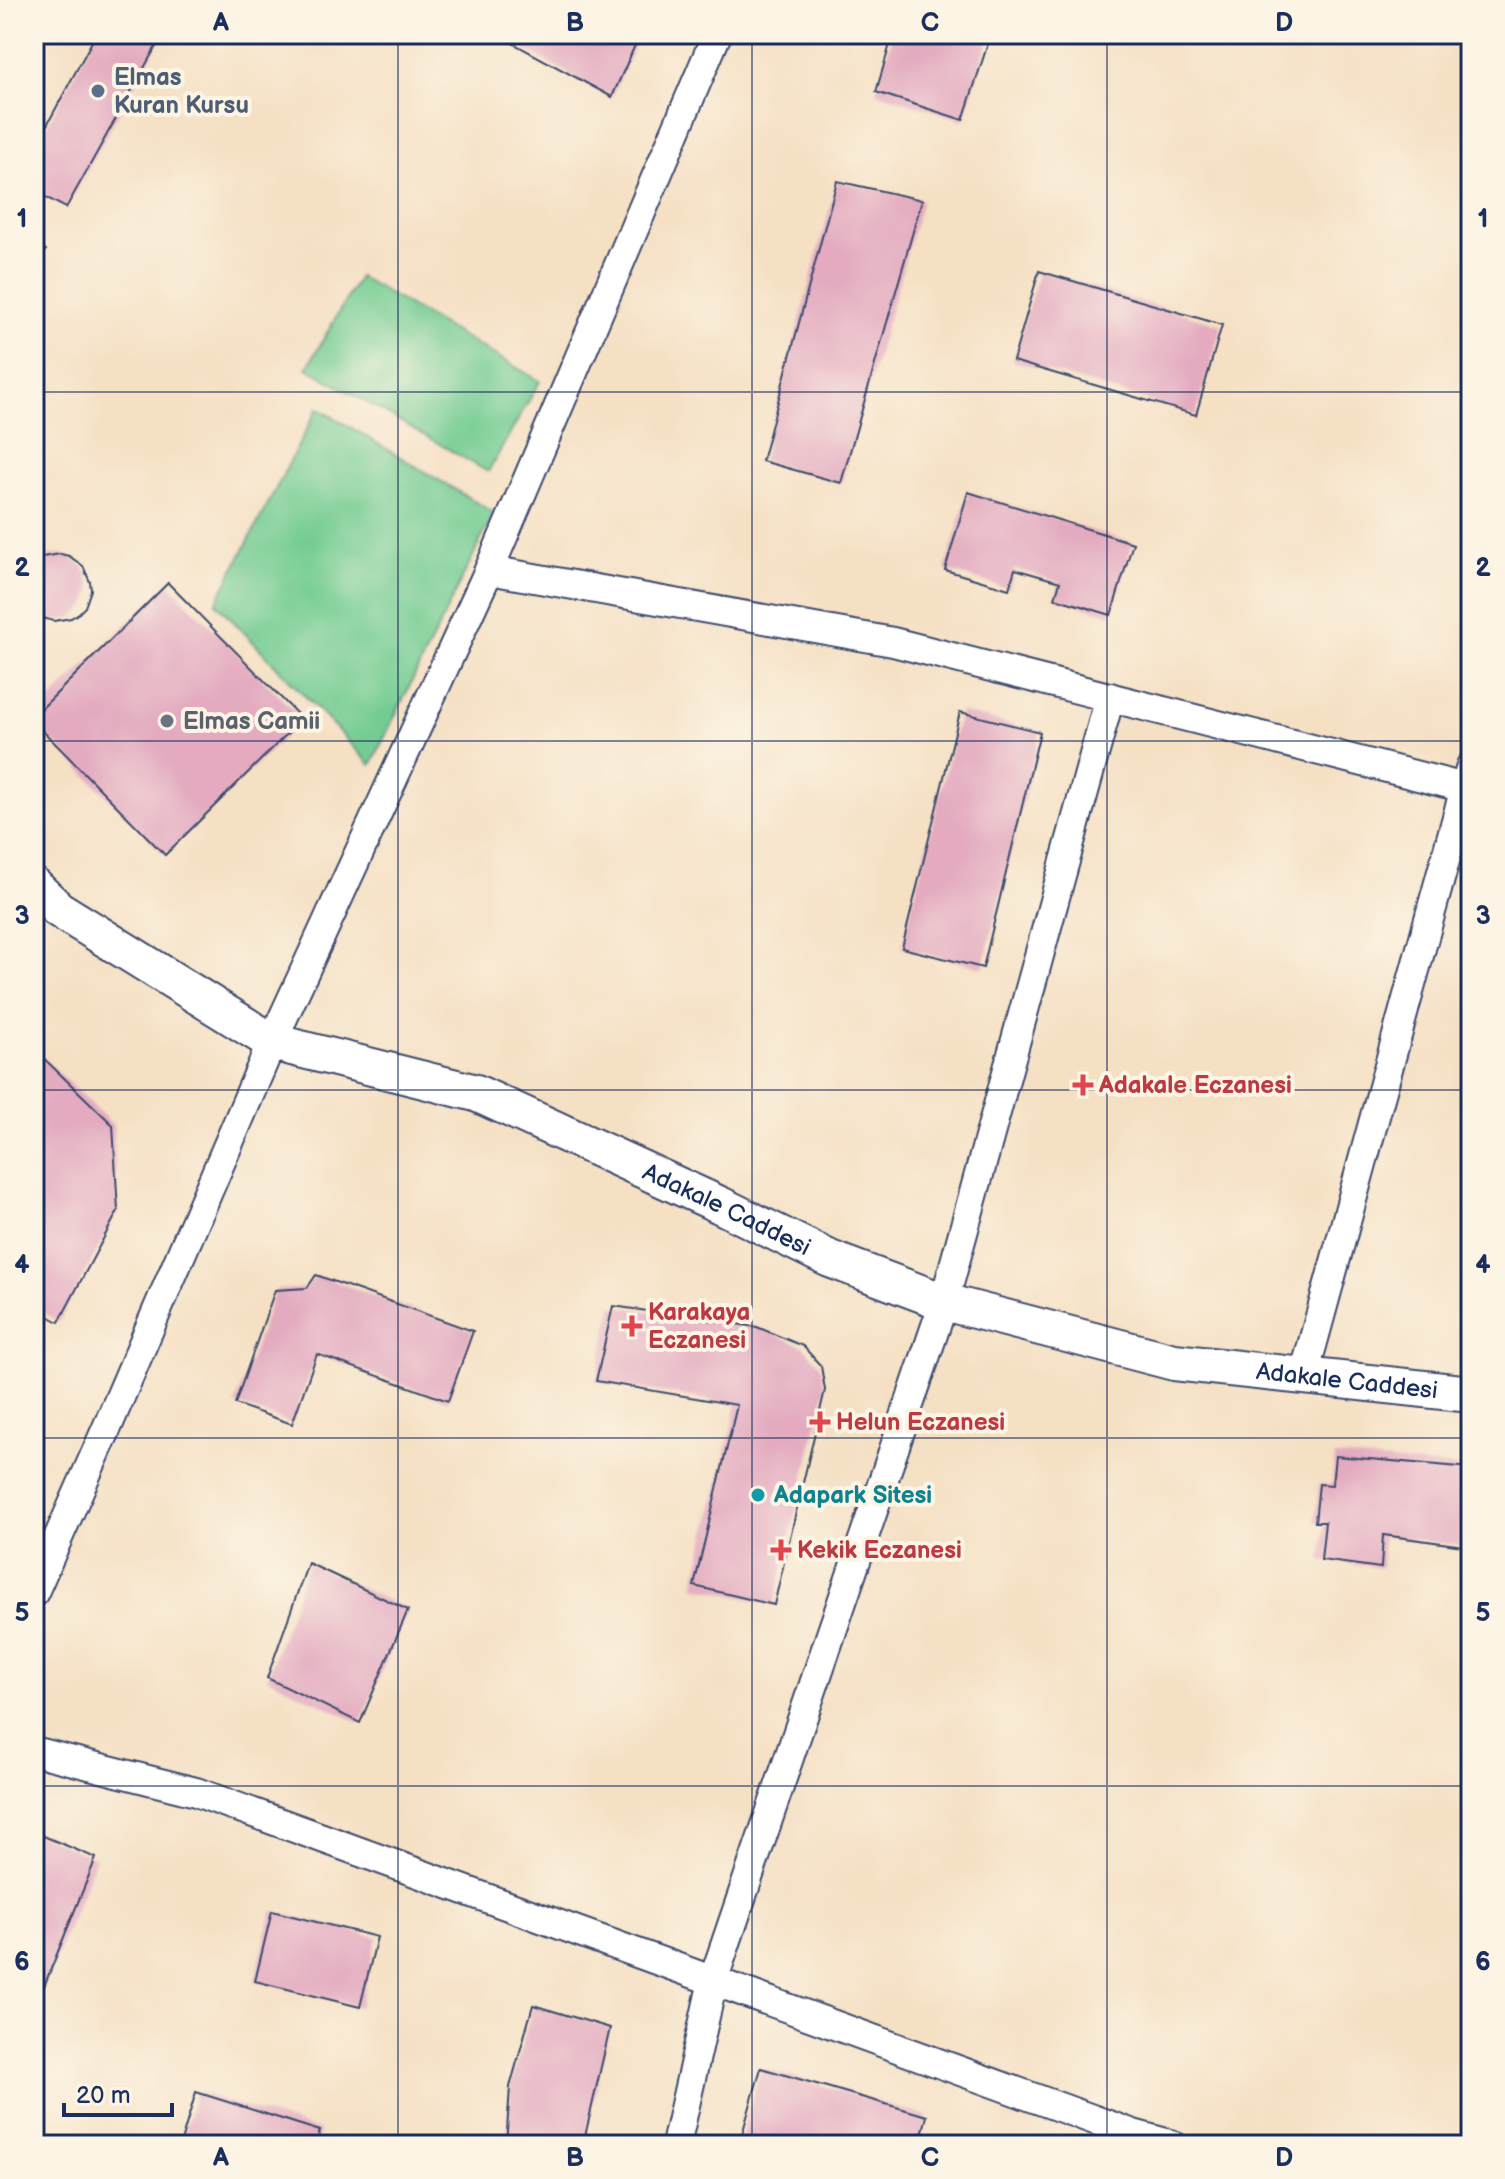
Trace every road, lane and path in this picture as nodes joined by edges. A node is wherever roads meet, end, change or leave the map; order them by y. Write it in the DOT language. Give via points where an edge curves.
graph roads {
  1 [pos="717,34"];
  2 [pos="489,570"];
  3 [pos="1110,697"];
  4 [pos="1468,777"];
  5 [pos="34,886"];
  6 [pos="272,1042"];
  7 [pos="944,1302"];
  8 [pos="1304,1375"];
  9 [pos="1471,1394"];
  10 [pos="34,1592"];
  11 [pos="34,1751"];
  12 [pos="713,1981"];
  13 [pos="676,2145"];
  14 [pos="1173,2145"];
  1 -- 2 [label="street"];
  2 -- 3 [label="street" via="893,642"];
  2 -- 6 [label="street"];
  3 -- 4 [label="street"];
  3 -- 7 [label="street"];
  4 -- 8 [label="street"];
  5 -- 6 [label="street, Adakale Caddesi" via="58,909"];
  6 -- 7 [label="street, Adakale Caddesi" via="476,1093 830,1259"];
  6 -- 10 [label="street"];
  7 -- 8 [label="street, Adakale Caddesi" via="1174,1362"];
  7 -- 12 [label="street"];
  8 -- 9 [label="street, Adakale Caddesi"];
  11 -- 12 [label="street" via="196,1792"];
  12 -- 13 [label="street"];
  12 -- 14 [label="street"];
}
